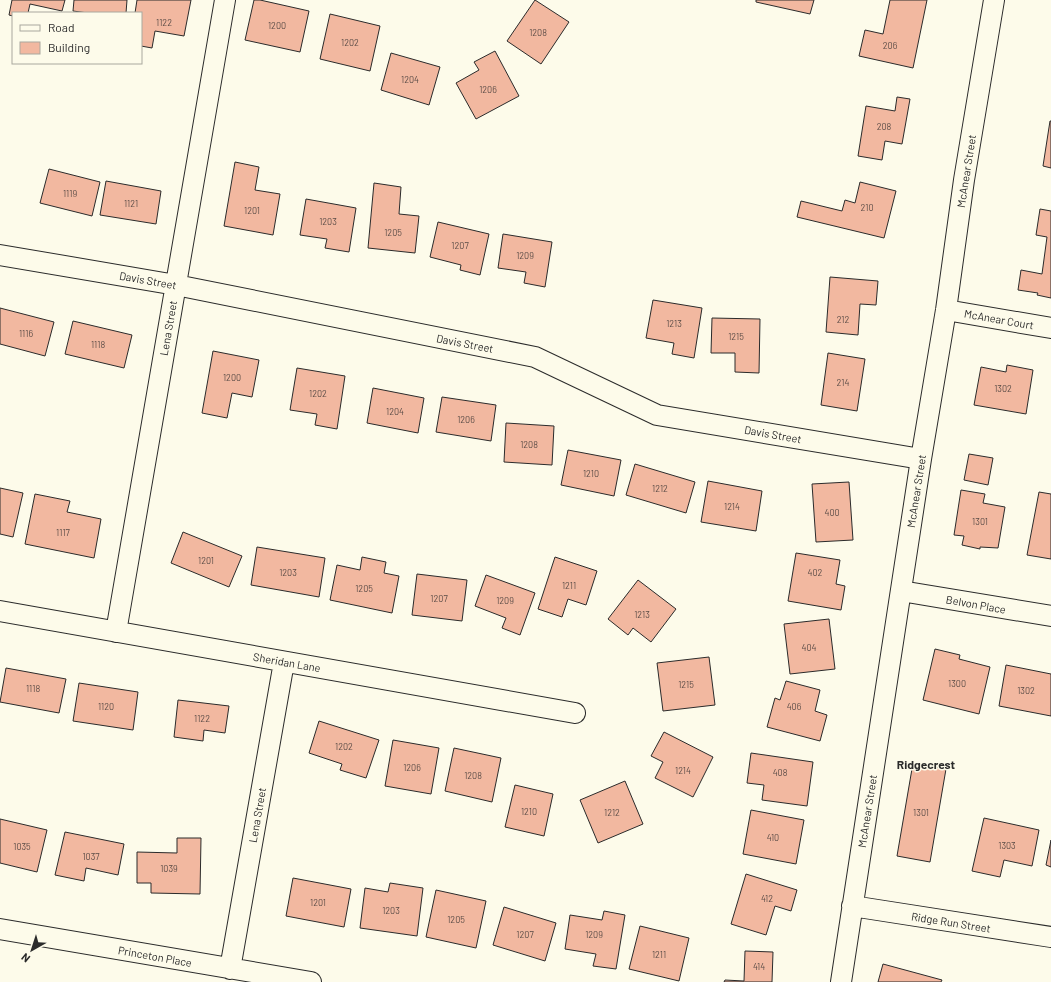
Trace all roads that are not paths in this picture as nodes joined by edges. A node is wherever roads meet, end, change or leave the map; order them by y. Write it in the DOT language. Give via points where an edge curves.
graph roads {
  1 [pos="225,0"];
  2 [pos="994,0"];
  3 [pos="0,255"];
  4 [pos="176,285"];
  5 [pos="946,310"];
  6 [pos="1051,328"];
  7 [pos="921,459"];
  8 [pos="901,591"];
  9 [pos="0,611"];
  10 [pos="1051,616"];
  11 [pos="116,632"];
  12 [pos="284,662"];
  13 [pos="575,713"];
  14 [pos="852,906"];
  15 [pos="0,929"];
  16 [pos="1051,937"];
  17 [pos="230,969"];
  18 [pos="311,982"];
  19 [pos="841,982"];
  1 -- 4 [label="street, Lena Street"];
  2 -- 5 [label="street, McAnear Street"];
  3 -- 4 [label="street, Davis Street"];
  4 -- 7 [label="street, Davis Street" via="535,357 657,415"];
  4 -- 11 [label="street, Lena Street"];
  5 -- 6 [label="street, McAnear Court"];
  5 -- 7 [label="street, McAnear Street"];
  7 -- 8 [label="street, McAnear Street"];
  8 -- 10 [label="street, Belvon Place"];
  8 -- 14 [label="street, McAnear Street"];
  9 -- 11 [label="street, Sheridan Lane"];
  11 -- 12 [label="street, Sheridan Lane"];
  12 -- 13 [label="street, Sheridan Lane"];
  12 -- 17 [label="street, Lena Street"];
  14 -- 16 [label="street, Ridge Run Street"];
  14 -- 19 [label="street, McAnear Street"];
  15 -- 17 [label="street, Princeton Place"];
  17 -- 18 [label="street, Princeton Place"];
}
